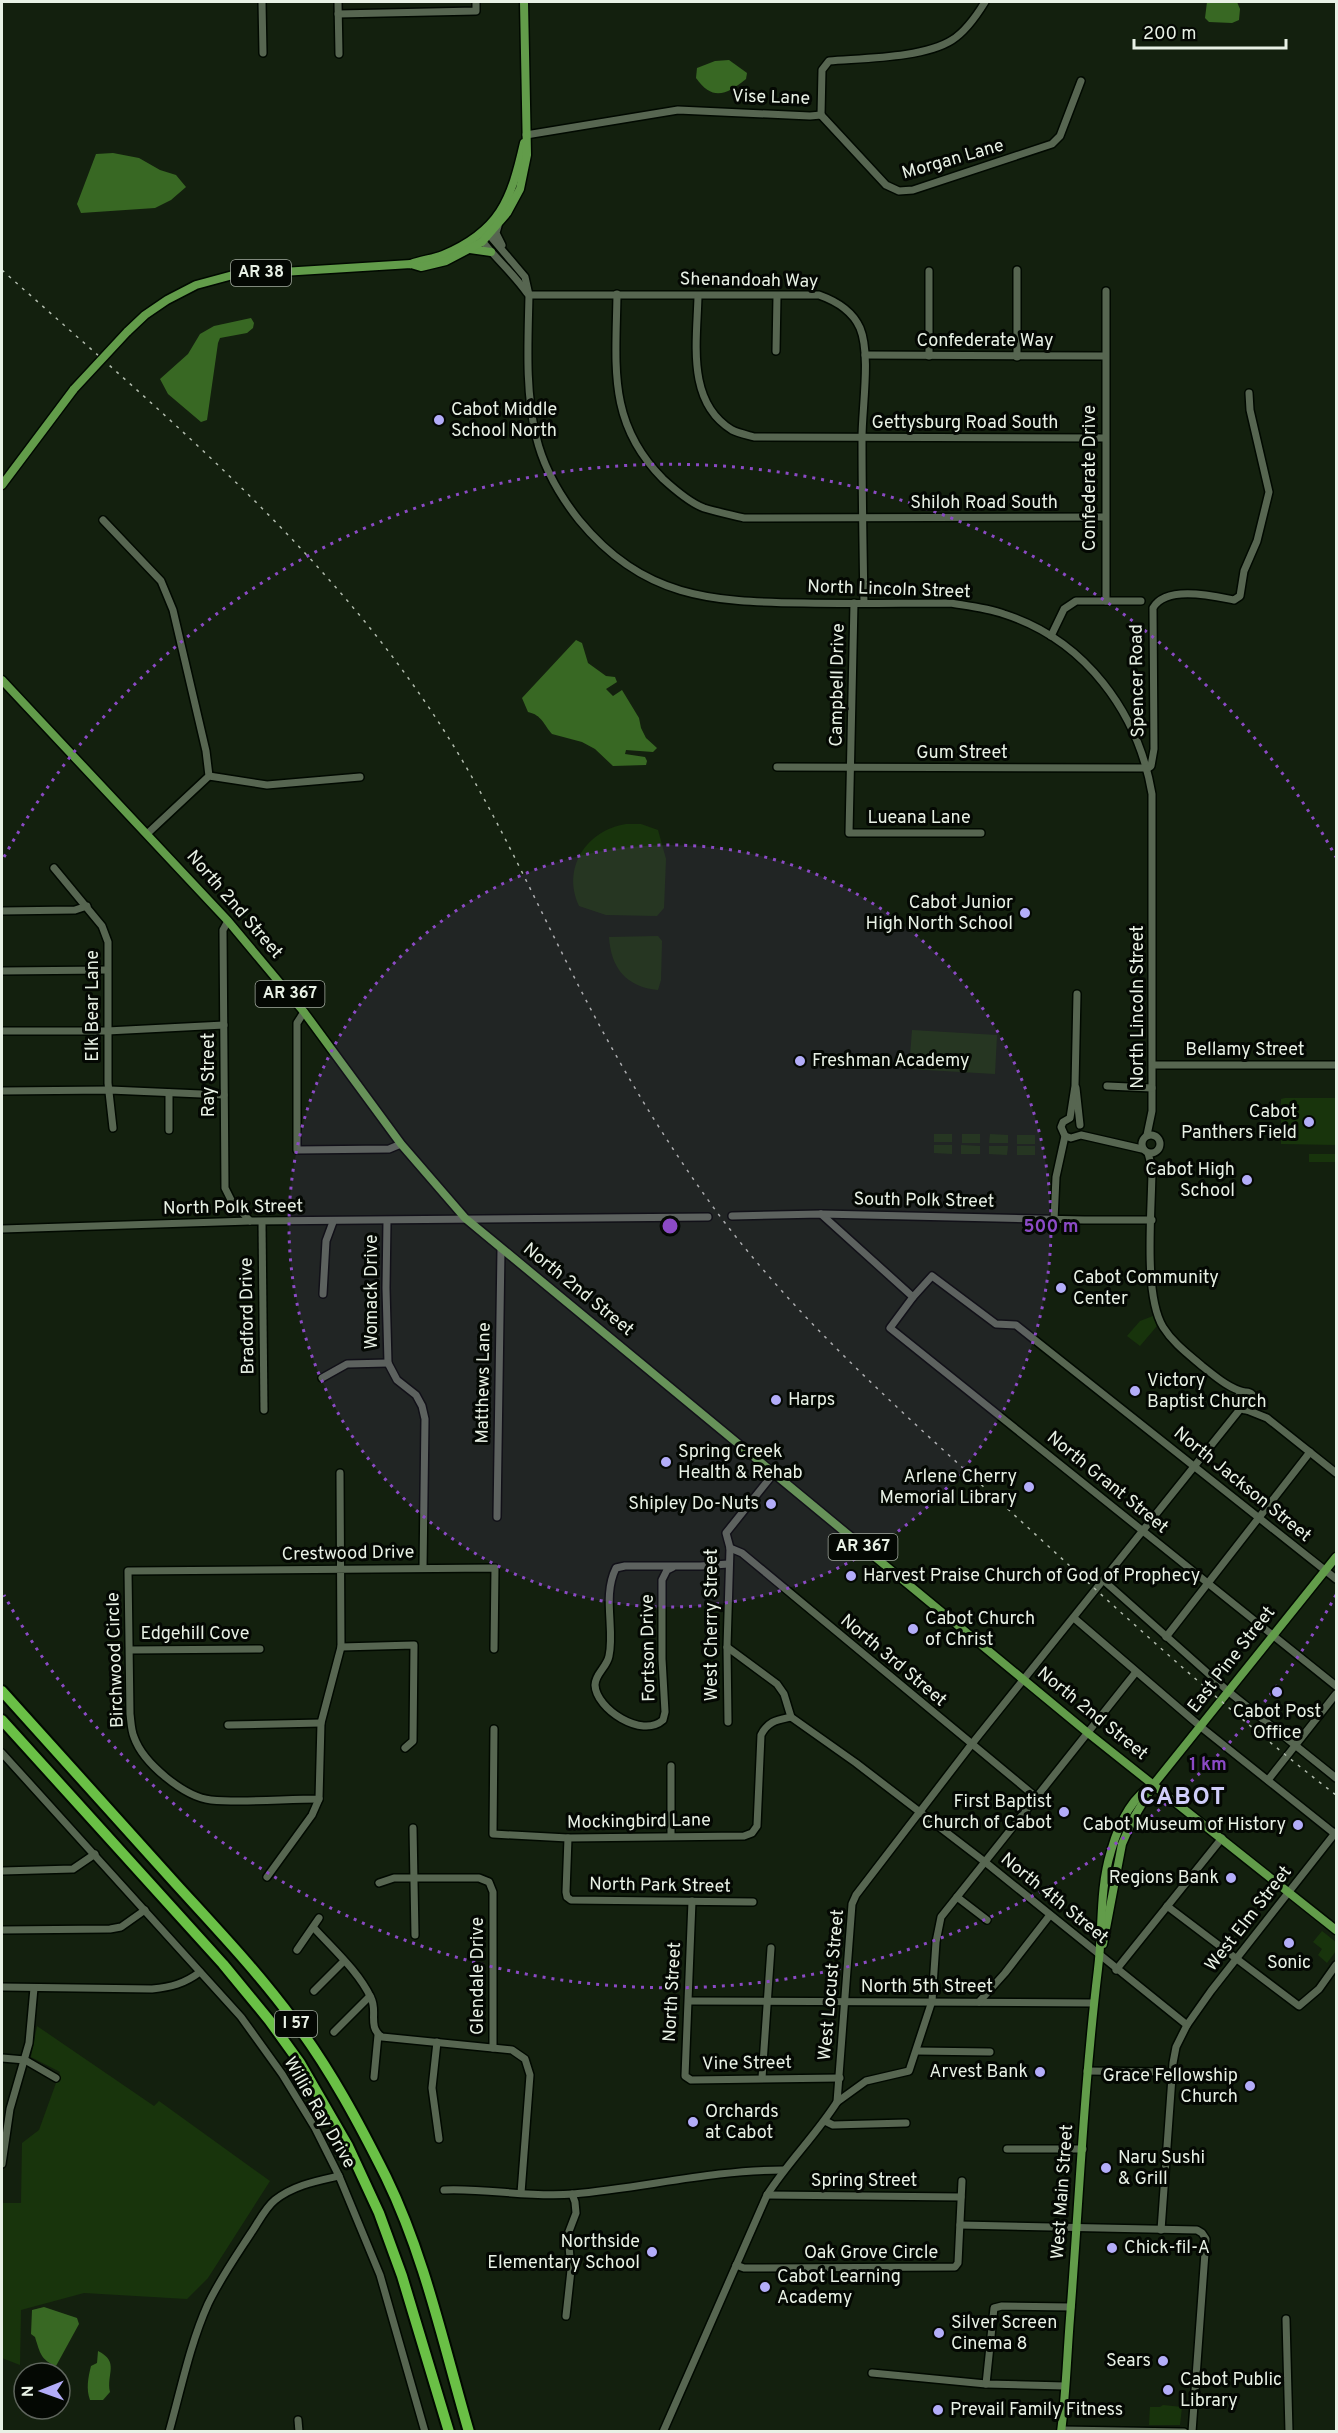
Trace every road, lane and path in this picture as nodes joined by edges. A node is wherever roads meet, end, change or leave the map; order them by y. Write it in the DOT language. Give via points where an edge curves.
graph roads {
  1 [pos="262,2"];
  2 [pos="338,2"];
  3 [pos="476,2"];
  4 [pos="524,2"];
  5 [pos="985,2"];
  6 [pos="338,14"];
  7 [pos="262,53"];
  8 [pos="339,54"];
  9 [pos="1081,81"];
  10 [pos="821,115"];
  11 [pos="526,135"];
  12 [pos="498,226"];
  13 [pos="483,235"];
  14 [pos="470,249"];
  15 [pos="491,252"];
  16 [pos="511,260"];
  17 [pos="411,264"];
  18 [pos="1017,270"];
  19 [pos="929,271"];
  20 [pos="1106,291"];
  21 [pos="617,294"];
  22 [pos="529,295"];
  23 [pos="698,296"];
  24 [pos="777,296"];
  25 [pos="776,351"];
  26 [pos="865,355"];
  27 [pos="929,356"];
  28 [pos="1106,356"];
  29 [pos="1017,357"];
  30 [pos="1249,393"];
  31 [pos="862,438"];
  32 [pos="1104,438"];
  33 [pos="2,485"];
  34 [pos="1104,517"];
  35 [pos="863,519"];
  36 [pos="103,520"];
  37 [pos="1106,601"];
  38 [pos="1141,601"];
  39 [pos="855,603"];
  40 [pos="864,603"];
  41 [pos="1051,636"];
  42 [pos="2,680"];
  43 [pos="777,767"];
  44 [pos="851,768"];
  45 [pos="1148,768"];
  46 [pos="208,776"];
  47 [pos="360,777"];
  48 [pos="147,833"];
  49 [pos="981,833"];
  50 [pos="54,868"];
  51 [pos="87,906"];
  52 [pos="2,911"];
  53 [pos="228,921"];
  54 [pos="107,970"];
  55 [pos="2,971"];
  56 [pos="1077,994"];
  57 [pos="304,1012"];
  58 [pos="224,1025"];
  59 [pos="2,1031"];
  60 [pos="107,1031"];
  61 [pos="1153,1065"];
  62 [pos="1336,1065"];
  63 [pos="1075,1086"];
  64 [pos="1107,1086"];
  65 [pos="1152,1089"];
  66 [pos="110,1090"];
  67 [pos="2,1091"];
  68 [pos="170,1093"];
  69 [pos="224,1095"];
  70 [pos="1070,1118"];
  71 [pos="1080,1125"];
  72 [pos="112,1128"];
  73 [pos="169,1130"];
  74 [pos="1071,1136"];
  75 [pos="1148,1136"];
  76 [pos="1091,1137"];
  77 [pos="401,1144"];
  78 [pos="1128,1144"];
  79 [pos="1148,1152"];
  80 [pos="822,1214"];
  81 [pos="732,1216"];
  82 [pos="708,1217"];
  83 [pos="465,1218"];
  84 [pos="1054,1220"];
  85 [pos="1152,1220"];
  86 [pos="250,1221"];
  87 [pos="387,1221"];
  88 [pos="262,1222"];
  89 [pos="333,1222"];
  90 [pos="2,1229"];
  91 [pos="501,1249"];
  92 [pos="323,1294"];
  93 [pos="913,1297"];
  94 [pos="388,1363"];
  95 [pos="322,1378"];
  96 [pos="1225,1384"];
  97 [pos="1244,1392"];
  98 [pos="1255,1400"];
  99 [pos="1242,1406"];
  100 [pos="264,1410"];
  101 [pos="1268,1418"];
  102 [pos="1310,1452"];
  103 [pos="1194,1467"];
  104 [pos="340,1473"];
  105 [pos="774,1473"];
  106 [pos="1336,1473"];
  107 [pos="497,1517"];
  108 [pos="1260,1518"];
  109 [pos="1141,1531"];
  110 [pos="730,1548"];
  111 [pos="1336,1557"];
  112 [pos="728,1564"];
  113 [pos="652,1566"];
  114 [pos="673,1567"];
  115 [pos="423,1569"];
  116 [pos="341,1570"];
  117 [pos="128,1571"];
  118 [pos="1326,1571"];
  119 [pos="1336,1579"];
  120 [pos="662,1580"];
  121 [pos="1103,1580"];
  122 [pos="1208,1582"];
  123 [pos="1074,1618"];
  124 [pos="1274,1634"];
  125 [pos="1166,1636"];
  126 [pos="341,1647"];
  127 [pos="727,1647"];
  128 [pos="260,1649"];
  129 [pos="494,1649"];
  130 [pos="130,1650"];
  131 [pos="1136,1672"];
  132 [pos="1024,1681"];
  133 [pos="1336,1686"];
  134 [pos="2,1691"];
  135 [pos="1229,1692"];
  136 [pos="1336,1694"];
  137 [pos="791,1717"];
  138 [pos="2,1720"];
  139 [pos="728,1722"];
  140 [pos="321,1723"];
  141 [pos="228,1725"];
  142 [pos="1201,1727"];
  143 [pos="494,1729"];
  144 [pos="1088,1733"];
  145 [pos="971,1745"];
  146 [pos="1296,1745"];
  147 [pos="405,1748"];
  148 [pos="2,1753"];
  149 [pos="2,1763"];
  150 [pos="10,1763"];
  151 [pos="671,1766"];
  152 [pos="1336,1778"];
  153 [pos="1268,1780"];
  154 [pos="1154,1784"];
  155 [pos="1036,1797"];
  156 [pos="319,1799"];
  157 [pos="920,1812"];
  158 [pos="413,1828"];
  159 [pos="1336,1833"];
  160 [pos="671,1836"];
  161 [pos="568,1838"];
  162 [pos="1222,1838"];
  163 [pos="94,1854"];
  164 [pos="985,1862"];
  165 [pos="2,1871"];
  166 [pos="267,1877"];
  167 [pos="413,1879"];
  168 [pos="379,1883"];
  169 [pos="1289,1891"];
  170 [pos="957,1897"];
  171 [pos="692,1901"];
  172 [pos="753,1902"];
  173 [pos="1167,1906"];
  174 [pos="145,1910"];
  175 [pos="1050,1915"];
  176 [pos="319,1918"];
  177 [pos="987,1920"];
  178 [pos="314,1928"];
  179 [pos="2,1930"];
  180 [pos="1336,1930"];
  181 [pos="415,1935"];
  182 [pos="771,1948"];
  183 [pos="297,1950"];
  184 [pos="1099,1956"];
  185 [pos="1237,1959"];
  186 [pos="344,1961"];
  187 [pos="1336,1965"];
  188 [pos="1116,1970"];
  189 [pos="200,1972"];
  190 [pos="2,1987"];
  191 [pos="34,1988"];
  192 [pos="314,1991"];
  193 [pos="370,1996"];
  194 [pos="689,2001"];
  195 [pos="767,2001"];
  196 [pos="845,2001"];
  197 [pos="932,2001"];
  198 [pos="979,2002"];
  199 [pos="1094,2003"];
  200 [pos="1185,2023"];
  201 [pos="334,2032"];
  202 [pos="378,2035"];
  203 [pos="437,2042"];
  204 [pos="493,2048"];
  205 [pos="917,2051"];
  206 [pos="990,2052"];
  207 [pos="2,2058"];
  208 [pos="25,2060"];
  209 [pos="1088,2072"];
  210 [pos="1163,2072"];
  211 [pos="374,2077"];
  212 [pos="56,2078"];
  213 [pos="762,2078"];
  214 [pos="840,2078"];
  215 [pos="692,2080"];
  216 [pos="837,2102"];
  217 [pos="825,2121"];
  218 [pos="906,2123"];
  219 [pos="439,2139"];
  220 [pos="1007,2149"];
  221 [pos="1083,2149"];
  222 [pos="2,2164"];
  223 [pos="783,2170"];
  224 [pos="339,2176"];
  225 [pos="962,2181"];
  226 [pos="444,2190"];
  227 [pos="521,2193"];
  228 [pos="572,2194"];
  229 [pos="767,2195"];
  230 [pos="961,2198"];
  231 [pos="960,2225"];
  232 [pos="1077,2228"];
  233 [pos="1161,2230"];
  234 [pos="736,2265"];
  235 [pos="1071,2307"];
  236 [pos="566,2316"];
  237 [pos="1286,2319"];
  238 [pos="872,2373"];
  239 [pos="986,2384"];
  240 [pos="1065,2386"];
  241 [pos="298,2420"];
  242 [pos="1061,2431"];
  243 [pos="169,2432"];
  244 [pos="299,2432"];
  245 [pos="425,2432"];
  246 [pos="449,2432"];
  247 [pos="469,2432"];
  248 [pos="663,2432"];
  249 [pos="1184,2432"];
  250 [pos="1192,2432"];
  251 [pos="1290,2432"];
  1 -- 7 [label="street"];
  2 -- 6 [label="street"];
  3 -- 6 [label="street" via="476,11"];
  4 -- 11 [label="main road, AR 38"];
  5 -- 10 [label="street, Vise Lane" via="951,41 917,52 829,61 822,70"];
  6 -- 8 [label="street"];
  9 -- 10 [label="street, Morgan Lane" via="1060,136 1052,144 913,190 899,191 886,185"];
  10 -- 11 [label="street, Vise Lane" via="678,110"];
  11 -- 12 [label="main road, AR 38" via="527,155 520,189"];
  11 -- 13 [label="main road, AR 38" via="518,175 500,213"];
  12 -- 13 [label="main road, AR 38"];
  12 -- 16 [label="street" via="497,237"];
  13 -- 14 [label="main road, AR 38"];
  13 -- 15 [label="street"];
  13 -- 16 [label="street, North Lincoln Street"];
  13 -- 17 [label="main road, AR 38" via="439,256"];
  14 -- 15 [label="main road"];
  14 -- 17 [label="main road, AR 38" via="446,261 421,267"];
  15 -- 22 [label="street"];
  16 -- 22 [label="street, North Lincoln Street" via="525,277"];
  17 -- 33 [label="main road, AR 38, bridge" via="233,274 196,285 167,300 127,332 74,389"];
  18 -- 29 [label="street"];
  19 -- 27 [label="street"];
  20 -- 28 [label="street, Confederate Drive"];
  21 -- 22 [label="street, Shenandoah Way"];
  21 -- 23 [label="street, Shenandoah Way"];
  21 -- 35 [label="street, Shiloh Road South" via="616,380 621,409 649,464 672,487 702,507 744,518"];
  22 -- 39 [label="street, North Lincoln Street" via="529,385 536,436 558,490 592,536 645,576 700,597 738,602"];
  23 -- 24 [label="street, Shenandoah Way"];
  23 -- 31 [label="street" via="697,371 712,413 733,430 754,437"];
  24 -- 25 [label="street"];
  24 -- 26 [label="street, Shenandoah Way" via="819,295 837,301 860,329"];
  26 -- 27 [label="street, Confederate Way"];
  26 -- 31 [label="street, Shenandoah Way"];
  27 -- 29 [label="street, Confederate Way"];
  28 -- 29 [label="street, Confederate Way"];
  28 -- 32 [label="street, Confederate Drive"];
  30 -- 45 [label="street, Spencer Road" via="1268,484 1268,502 1244,571 1240,596 1234,600 1206,594 1165,597 1153,608 1154,750"];
  31 -- 32 [label="street, Gettysburg Road South"];
  31 -- 35 [label="street, Shenandoah Way"];
  32 -- 34 [label="street, Confederate Drive"];
  34 -- 35 [label="street, Shiloh Road South"];
  34 -- 37 [label="street, Confederate Drive"];
  35 -- 40 [label="street, Shenandoah Way"];
  36 -- 46 [label="street" via="161,581 173,610 206,751"];
  37 -- 38 [label="street"];
  37 -- 41 [label="street" via="1070,604"];
  39 -- 40 [label="street, North Lincoln Street"];
  39 -- 44 [label="street, Campbell Drive"];
  40 -- 41 [label="street, North Lincoln Street" via="950,603 986,609 1021,620"];
  41 -- 45 [label="street, North Lincoln Street" via="1089,666 1113,695 1130,722"];
  42 -- 48 [label="main road, North 2nd Street / AR 367"];
  43 -- 44 [label="street, Gum Street"];
  44 -- 45 [label="street, Gum Street"];
  44 -- 49 [label="street, Lueana Lane" via="849,833"];
  45 -- 61 [label="street, North Lincoln Street" via="1154,821"];
  46 -- 47 [label="street" via="267,785"];
  46 -- 48 [label="street"];
  48 -- 53 [label="main road, North 2nd Street / AR 367"];
  50 -- 51 [label="street, Elk Bear Lane"];
  51 -- 52 [label="street" via="75,910"];
  51 -- 54 [label="street, Elk Bear Lane" via="108,942"];
  53 -- 57 [label="main road, North 2nd Street / AR 367"];
  53 -- 58 [label="street, Ray Street" via="223,930"];
  54 -- 55 [label="street"];
  54 -- 60 [label="street, Elk Bear Lane"];
  56 -- 63 [label="street"];
  57 -- 77 [label="main road, North 2nd Street / AR 367"];
  57 -- 77 [label="street" via="297,1023 297,1150 389,1149"];
  58 -- 60 [label="street"];
  58 -- 69 [label="street, Ray Street"];
  59 -- 60 [label="street"];
  60 -- 66 [label="street, Elk Bear Lane"];
  61 -- 62 [label="street, Bellamy Street"];
  61 -- 65 [label="street, North Lincoln Street"];
  63 -- 70 [label="street"];
  63 -- 71 [label="street"];
  64 -- 65 [label="street"];
  65 -- 75 [label="street, North Lincoln Street"];
  66 -- 67 [label="street"];
  66 -- 68 [label="street"];
  66 -- 72 [label="street, Elk Bear Lane"];
  68 -- 69 [label="street"];
  68 -- 73 [label="street"];
  69 -- 86 [label="street, Ray Street" via="225,1188"];
  70 -- 71 [label="street"];
  70 -- 74 [label="street" via="1061,1130"];
  71 -- 74 [label="street"];
  71 -- 76 [label="street"];
  74 -- 76 [label="street"];
  74 -- 84 [label="street" via="1056,1177"];
  75 -- 78 [label="street"];
  75 -- 79 [label="street"];
  75 -- 79 [label="street" via="1158,1139 1160,1144 1158,1150"];
  76 -- 78 [label="street"];
  77 -- 83 [label="main road, North 2nd Street / AR 367"];
  78 -- 79 [label="street"];
  79 -- 85 [label="street" via="1152,1168"];
  80 -- 81 [label="street, South Polk Street"];
  80 -- 84 [label="street, South Polk Street"];
  80 -- 93 [label="street"];
  82 -- 83 [label="street"];
  83 -- 87 [label="street, North Polk Street"];
  83 -- 91 [label="main road, North 2nd Street / AR 367"];
  84 -- 85 [label="street, South Polk Street"];
  85 -- 96 [label="street" via="1152,1290 1160,1321 1181,1348"];
  86 -- 88 [label="street, North Polk Street"];
  86 -- 90 [label="street, North Polk Street"];
  87 -- 89 [label="street, North Polk Street"];
  87 -- 94 [label="street, Womack Drive"];
  88 -- 89 [label="street, North Polk Street"];
  88 -- 100 [label="street, Bradford Drive"];
  89 -- 92 [label="street" via="326,1241"];
  91 -- 105 [label="main road, North 2nd Street / AR 367"];
  91 -- 107 [label="street, Matthews Lane"];
  93 -- 103 [label="street, North Jackson Street" via="932,1276 996,1324 1016,1325"];
  93 -- 109 [label="street, North Grant Street" via="890,1328"];
  94 -- 95 [label="street" via="347,1364"];
  94 -- 115 [label="street, Crestwood Drive" via="397,1380 416,1395 425,1419"];
  96 -- 97 [label="street"];
  96 -- 99 [label="street"];
  97 -- 98 [label="street" via="1251,1393"];
  97 -- 99 [label="street" via="1239,1395"];
  98 -- 99 [label="street" via="1253,1406"];
  98 -- 101 [label="street"];
  99 -- 101 [label="street"];
  99 -- 103 [label="street, West Locust Street"];
  101 -- 102 [label="street"];
  102 -- 106 [label="street"];
  102 -- 108 [label="street"];
  103 -- 108 [label="street, North Jackson Street"];
  103 -- 109 [label="street, West Locust Street"];
  104 -- 116 [label="street"];
  105 -- 110 [label="street, West Cherry Street" via="730,1526 726,1533"];
  105 -- 132 [label="main road, North 2nd Street / AR 367"];
  108 -- 118 [label="street, North Jackson Street"];
  108 -- 122 [label="street"];
  109 -- 121 [label="street, West Locust Street"];
  109 -- 122 [label="street, North Grant Street"];
  110 -- 112 [label="street, West Cherry Street"];
  110 -- 145 [label="street, North 3rd Street" via="742,1553"];
  111 -- 118 [label="main road, East Pine Street"];
  112 -- 114 [label="street, Fortson Drive"];
  112 -- 127 [label="street, West Cherry Street"];
  113 -- 114 [label="street, Fortson Drive"];
  113 -- 120 [label="street, Fortson Drive"];
  113 -- 120 [label="street, Fortson Drive" via="616,1568 608,1612 609,1654 596,1685 604,1704 635,1726 658,1725 665,1712"];
  114 -- 120 [label="street, Fortson Drive" via="667,1569"];
  115 -- 116 [label="street, Crestwood Drive"];
  115 -- 129 [label="street" via="495,1568"];
  116 -- 117 [label="street, Crestwood Drive"];
  116 -- 126 [label="street"];
  117 -- 130 [label="street, Birchwood Circle"];
  118 -- 119 [label="street, North Jackson Street"];
  118 -- 124 [label="main road, East Pine Street"];
  121 -- 123 [label="street, West Locust Street"];
  121 -- 125 [label="street"];
  122 -- 124 [label="street, North Grant Street"];
  122 -- 125 [label="street"];
  123 -- 131 [label="street"];
  123 -- 132 [label="street, West Locust Street"];
  124 -- 133 [label="street, North Grant Street"];
  124 -- 135 [label="main road, East Pine Street"];
  125 -- 135 [label="street"];
  126 -- 140 [label="street"];
  126 -- 147 [label="street" via="414,1645 413,1741"];
  127 -- 137 [label="street" via="777,1684"];
  127 -- 139 [label="street, West Cherry Street"];
  128 -- 130 [label="street, Edgehill Cove"];
  130 -- 156 [label="street, Birchwood Circle" via="134,1737 144,1755 186,1792 210,1800"];
  131 -- 142 [label="street"];
  131 -- 144 [label="street"];
  132 -- 144 [label="main road, North 2nd Street / AR 367"];
  132 -- 145 [label="street, West Locust Street"];
  134 -- 247 [label="highway, I 57" via="244,1959 325,2067 367,2140 406,2227"];
  135 -- 142 [label="main road, East Pine Street"];
  135 -- 146 [label="street"];
  136 -- 146 [label="street"];
  137 -- 157 [label="street, North 4th Street"];
  137 -- 160 [label="street, Mockingbird Lane" via="765,1726 761,1735 757,1826 752,1833"];
  138 -- 246 [label="highway, I 57" via="223,1964 300,2063 348,2146 380,2213"];
  140 -- 141 [label="street"];
  140 -- 156 [label="street"];
  142 -- 153 [label="street"];
  142 -- 154 [label="main road, East Pine Street"];
  143 -- 161 [label="street, Mockingbird Lane" via="493,1834"];
  144 -- 154 [label="main road, North 2nd Street / AR 367"];
  144 -- 155 [label="street"];
  145 -- 155 [label="street, North 3rd Street"];
  145 -- 157 [label="street, West Locust Street"];
  146 -- 152 [label="street"];
  146 -- 153 [label="street"];
  148 -- 150 [label="street, Willie Ray Drive"];
  149 -- 150 [label="street"];
  150 -- 163 [label="street, Willie Ray Drive"];
  151 -- 160 [label="street"];
  153 -- 159 [label="street"];
  154 -- 162 [label="main road, North 2nd Street / AR 367"];
  154 -- 184 [label="main road, West Main Street" via="1122,1844"];
  155 -- 164 [label="street"];
  156 -- 166 [label="street" via="312,1815"];
  157 -- 164 [label="street, North 4th Street"];
  157 -- 196 [label="street, West Locust Street" via="863,1884 852,1904"];
  158 -- 167 [label="street"];
  159 -- 169 [label="street, West Elm Street"];
  160 -- 161 [label="street, Mockingbird Lane"];
  161 -- 171 [label="street, North Park Street" via="564,1898"];
  162 -- 169 [label="main road, AR 367"];
  162 -- 173 [label="street"];
  163 -- 165 [label="street" via="73,1869"];
  163 -- 174 [label="street, Willie Ray Drive"];
  164 -- 170 [label="street"];
  164 -- 175 [label="street, North 4th Street"];
  167 -- 168 [label="street, Glendale Drive" via="394,1878"];
  167 -- 181 [label="street"];
  167 -- 204 [label="street, Glendale Drive" via="479,1878 489,1882 493,1892"];
  169 -- 180 [label="main road, AR 367"];
  169 -- 185 [label="street, West Elm Street"];
  170 -- 177 [label="street"];
  170 -- 197 [label="street" via="941,1917"];
  171 -- 172 [label="street, North Park Street"];
  171 -- 194 [label="street, North Street"];
  173 -- 185 [label="street"];
  173 -- 188 [label="street"];
  174 -- 179 [label="street" via="121,1927 110,1929"];
  174 -- 189 [label="street, Willie Ray Drive"];
  175 -- 184 [label="street, North 4th Street"];
  175 -- 198 [label="street"];
  176 -- 178 [label="street"];
  178 -- 183 [label="street"];
  178 -- 186 [label="street"];
  182 -- 195 [label="street"];
  184 -- 188 [label="street, North 4th Street"];
  184 -- 199 [label="main road, West Main Street"];
  185 -- 187 [label="street" via="1299,2006 1319,1989"];
  185 -- 200 [label="street, West Elm Street"];
  186 -- 192 [label="street"];
  186 -- 193 [label="street"];
  188 -- 200 [label="street, North 4th Street"];
  189 -- 191 [label="street" via="172,1987"];
  189 -- 224 [label="street, Willie Ray Drive" via="241,2017 282,2074"];
  190 -- 191 [label="street"];
  191 -- 208 [label="street"];
  193 -- 201 [label="street"];
  193 -- 202 [label="street"];
  194 -- 195 [label="street, North 5th Street"];
  194 -- 215 [label="street, North Street" via="684,2076"];
  195 -- 196 [label="street, North 5th Street"];
  195 -- 213 [label="street"];
  196 -- 197 [label="street, North 5th Street"];
  196 -- 214 [label="street, West Locust Street"];
  197 -- 198 [label="street, North 5th Street"];
  197 -- 205 [label="street"];
  198 -- 199 [label="street, North 5th Street"];
  199 -- 209 [label="main road, West Main Street"];
  200 -- 233 [label="street, West Elm Street" via="1171,2079"];
  202 -- 203 [label="street"];
  202 -- 211 [label="street"];
  203 -- 204 [label="street"];
  203 -- 219 [label="street" via="432,2088"];
  204 -- 227 [label="street, Glendale Drive" via="512,2049 528,2065"];
  205 -- 206 [label="street"];
  205 -- 216 [label="street" via="909,2071 866,2080"];
  207 -- 208 [label="street"];
  208 -- 212 [label="street"];
  208 -- 222 [label="street" via="10,2109"];
  209 -- 210 [label="street"];
  209 -- 221 [label="main road, West Main Street"];
  213 -- 214 [label="street, Vine Street"];
  213 -- 215 [label="street, Vine Street"];
  214 -- 216 [label="street, West Locust Street"];
  216 -- 217 [label="street, West Locust Street"];
  217 -- 218 [label="street" via="833,2125"];
  217 -- 223 [label="street, West Locust Street"];
  220 -- 221 [label="street"];
  221 -- 232 [label="main road, West Main Street"];
  223 -- 228 [label="street"];
  223 -- 229 [label="street, West Locust Street"];
  224 -- 243 [label="street" via="304,2184 272,2202 229,2266 207,2306"];
  224 -- 245 [label="street, Willie Ray Drive" via="380,2275"];
  225 -- 230 [label="street, Oak Grove Circle"];
  226 -- 227 [label="street"];
  227 -- 228 [label="street"];
  228 -- 236 [label="street" via="576,2213 568,2234 571,2270"];
  229 -- 230 [label="street, Spring Street"];
  229 -- 234 [label="street, West Locust Street"];
  230 -- 231 [label="street, Oak Grove Circle"];
  231 -- 232 [label="street"];
  231 -- 234 [label="street, Oak Grove Circle" via="958,2263 950,2268"];
  232 -- 233 [label="street"];
  232 -- 235 [label="main road, West Main Street"];
  233 -- 250 [label="street" via="1197,2230 1206,2239"];
  234 -- 248 [label="street, West Locust Street"];
  235 -- 239 [label="street" via="994,2308"];
  235 -- 240 [label="main road, West Main Street"];
  237 -- 251 [label="street"];
  238 -- 239 [label="street"];
  239 -- 240 [label="street"];
  240 -- 242 [label="main road, West Main Street"];
  241 -- 244 [label="street"];
  242 -- 249 [label="street"];
}
